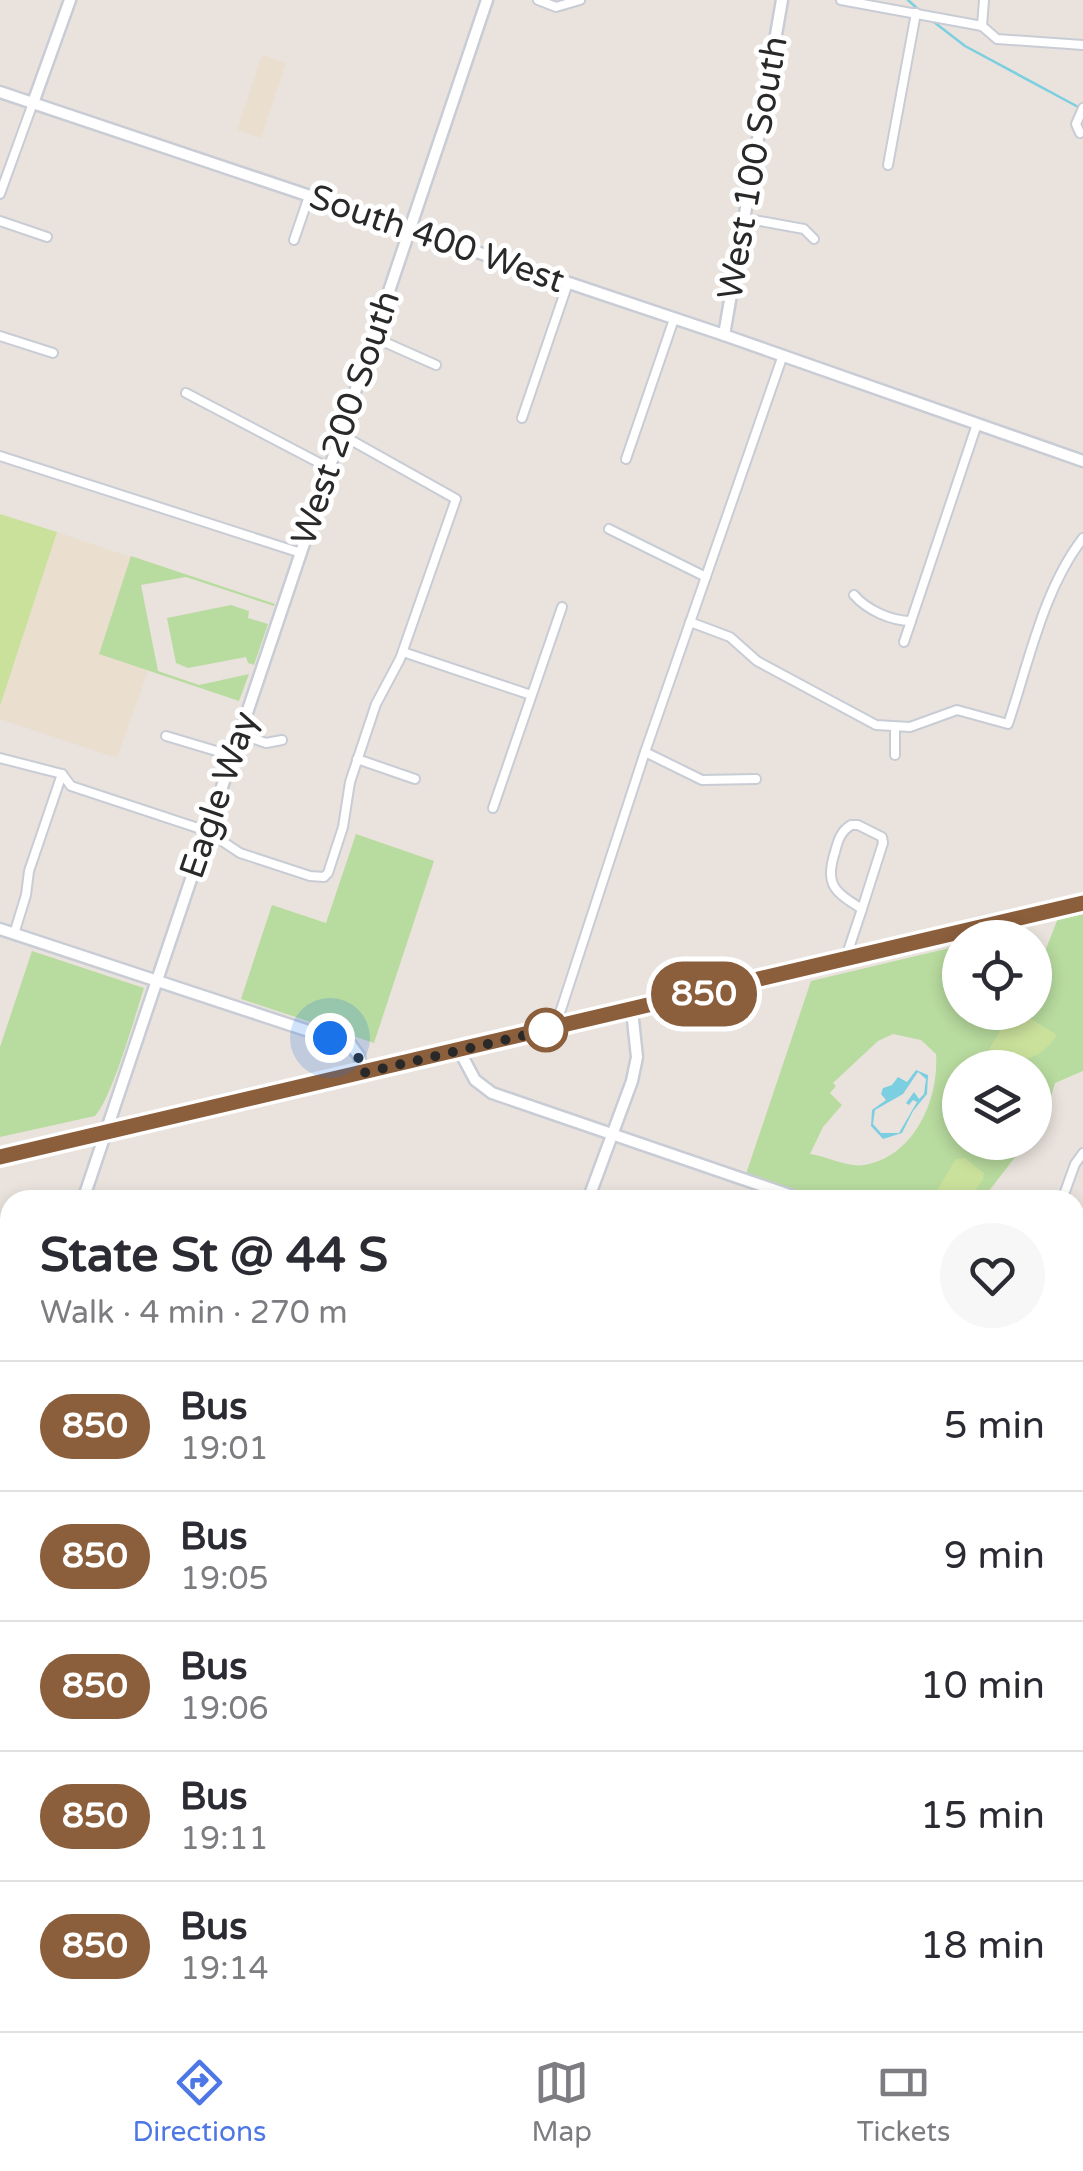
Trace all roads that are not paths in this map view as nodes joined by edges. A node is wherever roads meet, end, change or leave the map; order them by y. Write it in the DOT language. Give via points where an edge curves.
graph roads {
  1 [pos="70,0"];
  2 [pos="487,0"];
  3 [pos="538,0"];
  4 [pos="580,0"];
  5 [pos="782,0"];
  6 [pos="841,0"];
  7 [pos="984,0"];
  8 [pos="916,13"];
  9 [pos="982,26"];
  10 [pos="1083,45"];
  11 [pos="0,92"];
  12 [pos="33,103"];
  13 [pos="1083,108"];
  14 [pos="1080,133"];
  15 [pos="888,165"];
  16 [pos="0,194"];
  17 [pos="309,196"];
  18 [pos="742,218"];
  19 [pos="0,221"];
  20 [pos="410,230"];
  21 [pos="47,237"];
  22 [pos="814,238"];
  23 [pos="294,240"];
  24 [pos="568,283"];
  25 [pos="674,319"];
  26 [pos="724,335"];
  27 [pos="0,336"];
  28 [pos="374,337"];
  29 [pos="53,353"];
  30 [pos="783,356"];
  31 [pos="436,365"];
  32 [pos="186,393"];
  33 [pos="522,418"];
  34 [pos="978,424"];
  35 [pos="340,434"];
  36 [pos="0,456"];
  37 [pos="626,460"];
  38 [pos="1083,461"];
  39 [pos="329,468"];
  40 [pos="609,528"];
  41 [pos="1083,538"];
  42 [pos="301,553"];
  43 [pos="706,577"];
  44 [pos="854,595"];
  45 [pos="562,607"];
  46 [pos="282,608"];
  47 [pos="910,621"];
  48 [pos="690,622"];
  49 [pos="904,642"];
  50 [pos="403,652"];
  51 [pos="531,695"];
  52 [pos="895,728"];
  53 [pos="240,734"];
  54 [pos="166,736"];
  55 [pos="282,740"];
  56 [pos="646,752"];
  57 [pos="895,755"];
  58 [pos="232,756"];
  59 [pos="0,758"];
  60 [pos="357,759"];
  61 [pos="62,774"];
  62 [pos="414,779"];
  63 [pos="756,779"];
  64 [pos="493,808"];
  65 [pos="207,831"];
  66 [pos="1083,903"];
  67 [pos="862,909"];
  68 [pos="0,929"];
  69 [pos="14,934"];
  70 [pos="845,960"];
  71 [pos="157,981"];
  72 [pos="632,1011"];
  73 [pos="556,1028"];
  74 [pos="459,1050"];
  75 [pos="363,1073"];
  76 [pos="106,1132"];
  77 [pos="612,1134"];
  78 [pos="1083,1153"];
  79 [pos="0,1157"];
  80 [pos="87,1190"];
  81 [pos="592,1190"];
  82 [pos="775,1190"];
  83 [pos="1066,1190"];
  1 -- 12 [label="street"];
  2 -- 20 [label="street, West 200 South"];
  3 -- 4 [label="street" via="556,7"];
  5 -- 18 [label="street, West 100 South"];
  6 -- 8 [label="street"];
  7 -- 9 [label="street"];
  8 -- 9 [label="street"];
  8 -- 15 [label="street"];
  9 -- 10 [label="street" via="997,39"];
  11 -- 12 [label="street, South 400 West"];
  12 -- 16 [label="street"];
  12 -- 17 [label="street, South 400 West"];
  13 -- 14 [label="street" via="1076,124"];
  17 -- 20 [label="street, South 400 West"];
  17 -- 23 [label="street"];
  18 -- 22 [label="street" via="804,229"];
  18 -- 26 [label="street, West 100 South"];
  19 -- 21 [label="street"];
  20 -- 24 [label="street, South 400 West"];
  20 -- 28 [label="street, West 200 South"];
  24 -- 25 [label="street, South 400 West"];
  24 -- 33 [label="street"];
  25 -- 26 [label="street, South 400 West"];
  25 -- 37 [label="street"];
  26 -- 30 [label="street, South 400 West"];
  27 -- 29 [label="street"];
  28 -- 31 [label="street"];
  28 -- 35 [label="street, West 200 South"];
  30 -- 34 [label="street, South 400 West"];
  30 -- 43 [label="street"];
  32 -- 39 [label="street"];
  34 -- 38 [label="street, South 400 West"];
  34 -- 47 [label="street"];
  35 -- 39 [label="street, West 200 South"];
  35 -- 50 [label="street" via="456,499"];
  36 -- 42 [label="street"];
  39 -- 42 [label="street, West 200 South"];
  40 -- 43 [label="street"];
  41 -- 52 [label="street" via="1054,586 1008,724 957,710"];
  42 -- 46 [label="street, West 200 South"];
  43 -- 48 [label="street"];
  44 -- 47 [label="street" via="874,610"];
  45 -- 51 [label="street"];
  46 -- 53 [label="street, Eagle Way"];
  47 -- 49 [label="street"];
  48 -- 52 [label="street" via="730,637 757,661 863,718"];
  48 -- 56 [label="street"];
  50 -- 51 [label="street"];
  50 -- 60 [label="street"];
  51 -- 64 [label="street"];
  52 -- 57 [label="street"];
  53 -- 55 [label="street" via="266,743"];
  53 -- 58 [label="street, Eagle Way"];
  54 -- 58 [label="street"];
  56 -- 63 [label="street" via="702,780"];
  56 -- 73 [label="street"];
  58 -- 65 [label="street, Eagle Way"];
  59 -- 61 [label="street"];
  60 -- 62 [label="street"];
  60 -- 65 [label="street" via="324,877 240,853"];
  61 -- 65 [label="street" via="70,786"];
  61 -- 69 [label="street"];
  65 -- 71 [label="street, Eagle Way"];
  66 -- 70 [label="main road"];
  67 -- 67 [label="street" via="884,843 851,825 839,837 828,874 833,887"];
  67 -- 70 [label="street"];
  68 -- 69 [label="street"];
  69 -- 71 [label="street"];
  70 -- 72 [label="main road"];
  71 -- 75 [label="street" via="351,1045"];
  71 -- 76 [label="street, Eagle Way"];
  72 -- 73 [label="main road"];
  72 -- 77 [label="street" via="637,1057"];
  73 -- 74 [label="main road"];
  74 -- 75 [label="main road"];
  74 -- 77 [label="street" via="474,1080 492,1093"];
  75 -- 76 [label="main road"];
  76 -- 79 [label="main road"];
  76 -- 80 [label="street, Eagle Way"];
  77 -- 81 [label="street"];
  77 -- 82 [label="street"];
  78 -- 83 [label="street"];
}
